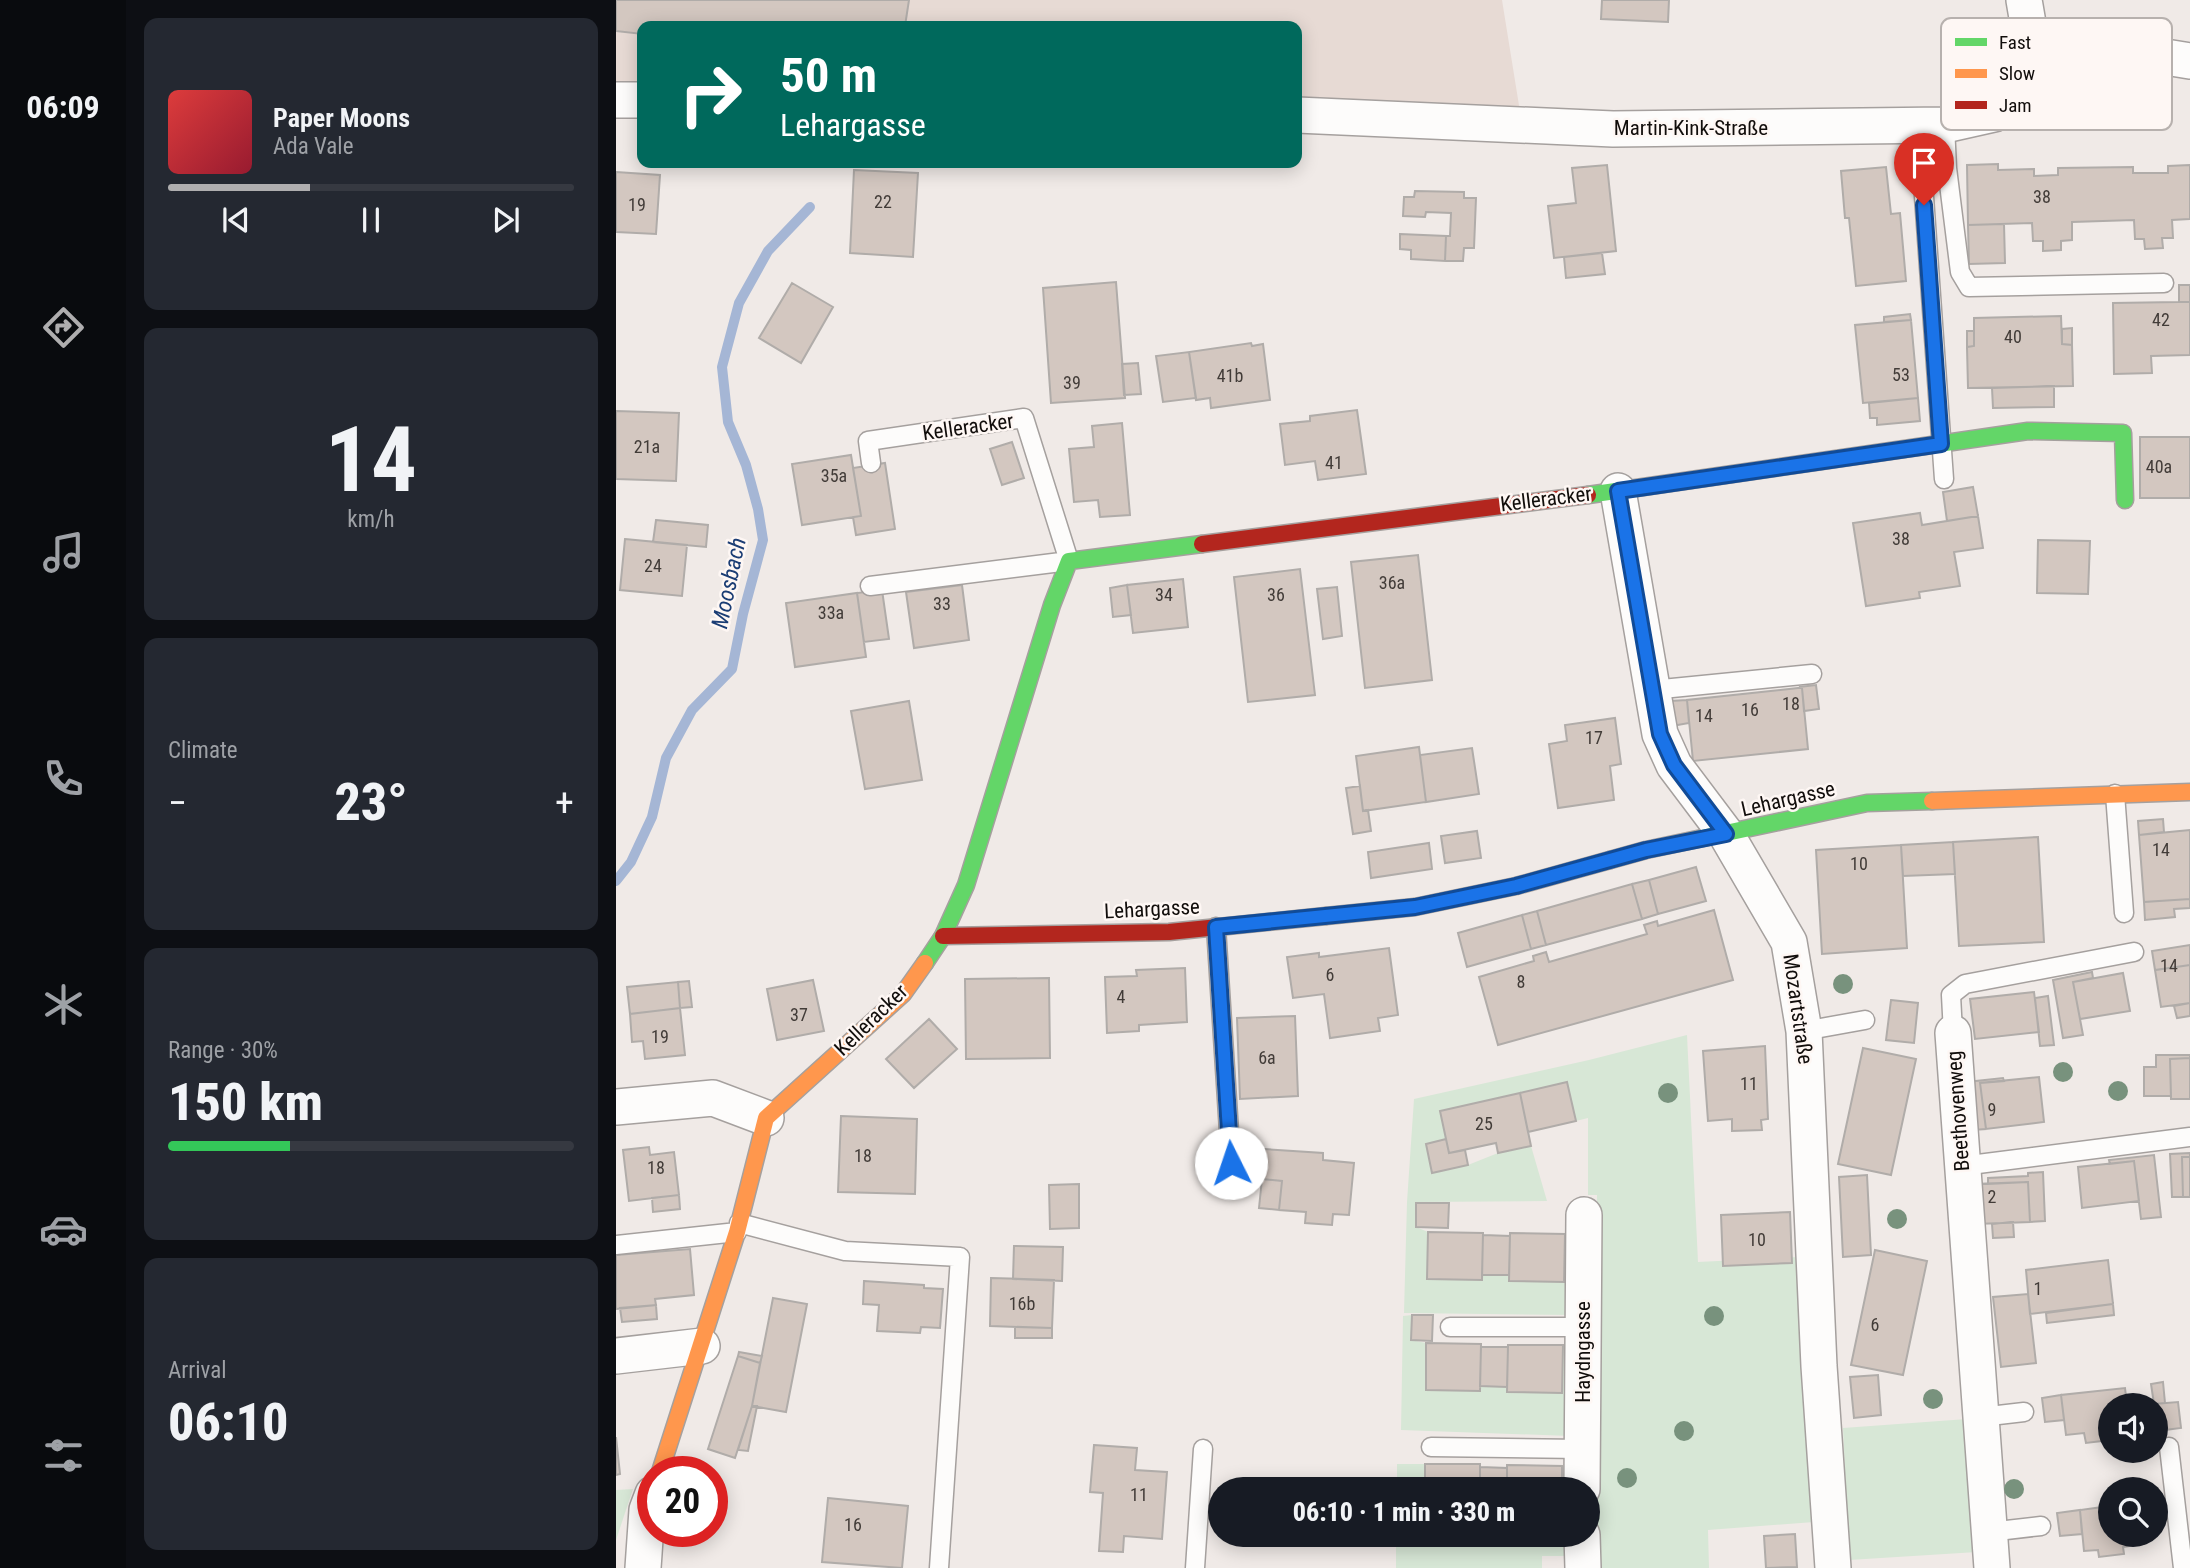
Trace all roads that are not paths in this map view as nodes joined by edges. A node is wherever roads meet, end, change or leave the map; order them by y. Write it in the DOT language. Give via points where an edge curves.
graph roads {
  1 [pos="2024,0"];
  2 [pos="2027,18"];
  3 [pos="2172,58"];
  4 [pos="2190,61"];
  5 [pos="616,100"];
  6 [pos="637,100"];
  7 [pos="1302,115"];
  8 [pos="1941,124"];
  9 [pos="1932,126"];
  10 [pos="2164,283"];
  11 [pos="1941,444"];
  12 [pos="871,463"];
  13 [pos="1944,479"];
  14 [pos="1618,491"];
  15 [pos="2126,500"];
  16 [pos="1069,561"];
  17 [pos="870,586"];
  18 [pos="1812,674"];
  19 [pos="1652,690"];
  20 [pos="2190,792"];
  21 [pos="2115,794"];
  22 [pos="1726,834"];
  23 [pos="2124,913"];
  24 [pos="1216,927"];
  25 [pos="943,936"];
  26 [pos="2134,952"];
  27 [pos="1865,1020"];
  28 [pos="1804,1031"];
  29 [pos="1953,1033"];
  30 [pos="616,1107"];
  31 [pos="766,1118"];
  32 [pos="2190,1137"];
  33 [pos="1231,1163"];
  34 [pos="1962,1166"];
  35 [pos="1584,1215"];
  36 [pos="738,1228"];
  37 [pos="616,1245"];
  38 [pos="1450,1327"];
  39 [pos="1583,1327"];
  40 [pos="702,1346"];
  41 [pos="616,1356"];
  42 [pos="2024,1412"];
  43 [pos="1981,1417"];
  44 [pos="1431,1447"];
  45 [pos="2169,1447"];
  46 [pos="1203,1449"];
  47 [pos="1582,1449"];
  48 [pos="665,1456"];
  49 [pos="1583,1477"];
  50 [pos="2041,1527"];
  51 [pos="1989,1532"];
  52 [pos="644,1547"];
  53 [pos="1583,1547"];
  54 [pos="643,1568"];
  55 [pos="939,1568"];
  56 [pos="1195,1568"];
  57 [pos="1583,1568"];
  58 [pos="1833,1568"];
  59 [pos="1992,1568"];
  60 [pos="2183,1568"];
  1 -- 2 [label="street"];
  3 -- 4 [label="street"];
  5 -- 6 [label="street"];
  7 -- 9 [label="street, Martin-Kink-Straße" via="1613,129"];
  8 -- 9 [label="street, Martin-Kink-Straße"];
  9 -- 10 [label="lane" via="1948,168 1959,272 1969,287"];
  9 -- 11 [label="lane"];
  11 -- 13 [label="lane"];
  11 -- 14 [label="street, Kelleracker"];
  11 -- 15 [label="street, Kelleracker" via="2028,432 2123,433"];
  12 -- 16 [label="lane, Kelleracker" via="869,441 1024,418"];
  14 -- 16 [label="street, Kelleracker"];
  14 -- 19 [label="street, Mozartstraße"];
  16 -- 17 [label="lane, Kelleracker"];
  16 -- 25 [label="street, Kelleracker" via="966,885"];
  18 -- 19 [label="lane"];
  19 -- 22 [label="street, Mozartstraße" via="1660,734 1674,765"];
  20 -- 21 [label="street, Lehargasse"];
  21 -- 22 [label="street, Lehargasse" via="1867,803"];
  21 -- 23 [label="lane"];
  22 -- 24 [label="street, Lehargasse" via="1415,907"];
  22 -- 28 [label="street, Mozartstraße" via="1789,942"];
  24 -- 25 [label="street, Lehargasse"];
  24 -- 33 [label="lane"];
  25 -- 31 [label="street, Kelleracker" via="903,994"];
  26 -- 29 [label="lane, Beethovenweg" via="1965,984 1951,995"];
  27 -- 28 [label="lane"];
  28 -- 58 [label="street, Mozartstraße"];
  29 -- 34 [label="street, Beethovenweg"];
  30 -- 31 [label="street" via="713,1098"];
  31 -- 36 [label="street"];
  32 -- 34 [label="lane"];
  34 -- 43 [label="street, Beethovenweg"];
  35 -- 39 [label="street, Haydngasse"];
  36 -- 37 [label="lane"];
  36 -- 40 [label="street"];
  36 -- 55 [label="lane" via="845,1251 960,1257"];
  38 -- 39 [label="lane"];
  39 -- 47 [label="street, Haydngasse"];
  40 -- 41 [label="street"];
  40 -- 48 [label="street"];
  42 -- 43 [label="lane"];
  43 -- 51 [label="street, Beethovenweg"];
  44 -- 47 [label="lane"];
  45 -- 60 [label="lane"];
  46 -- 56 [label="lane"];
  47 -- 49 [label="street, Haydngasse"];
  50 -- 51 [label="lane"];
  51 -- 59 [label="street, Beethovenweg"];
  52 -- 54 [label="street"];
  53 -- 57 [label="street"];
}
